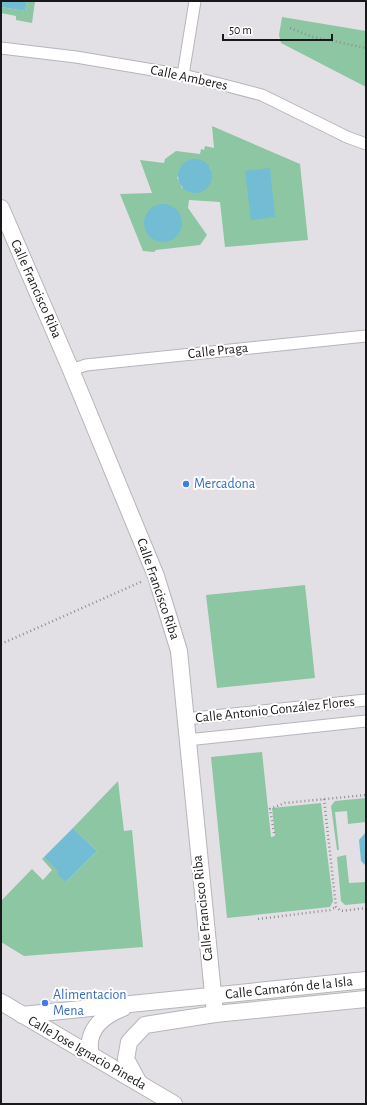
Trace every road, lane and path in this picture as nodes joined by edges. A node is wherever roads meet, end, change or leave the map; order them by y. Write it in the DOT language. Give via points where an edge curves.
graph roads {
  1 [pos="195,1"];
  2 [pos="290,28"];
  3 [pos="1,48"];
  4 [pos="366,48"];
  5 [pos="183,75"];
  6 [pos="366,144"];
  7 [pos="1,208"];
  8 [pos="366,336"];
  9 [pos="71,370"];
  10 [pos="156,576"];
  11 [pos="1,644"];
  12 [pos="366,700"];
  13 [pos="185,719"];
  14 [pos="366,722"];
  15 [pos="187,740"];
  16 [pos="366,795"];
  17 [pos="324,799"];
  18 [pos="274,833"];
  19 [pos="336,907"];
  20 [pos="366,908"];
  21 [pos="258,919"];
  22 [pos="366,980"];
  23 [pos="212,996"];
  24 [pos="366,1000"];
  25 [pos="1,1002"];
  26 [pos="134,1004"];
  27 [pos="215,1014"];
  28 [pos="22,1015"];
  29 [pos="129,1042"];
  30 [pos="94,1057"];
  31 [pos="139,1083"];
  32 [pos="174,1104"];
  1 -- 5 [label="street"];
  2 -- 4 [label="path"];
  3 -- 5 [label="street, Calle Amberes" via="76,57"];
  5 -- 6 [label="street, Calle Amberes" via="262,95"];
  7 -- 9 [label="street, Calle Francisco Riba"];
  8 -- 9 [label="street, Calle Praga" via="86,364"];
  9 -- 10 [label="street, Calle Francisco Riba"];
  10 -- 11 [label="path"];
  10 -- 13 [label="street, Calle Francisco Riba" via="178,651"];
  12 -- 13 [label="street, Calle Antonio González Flores"];
  13 -- 15 [label="street, Calle Francisco Riba"];
  14 -- 15 [label="street, Calle Antonio González Flores"];
  15 -- 23 [label="street, Calle Francisco Riba"];
  16 -- 17 [label="path"];
  17 -- 18 [label="path" via="285,803 270,809"];
  17 -- 19 [label="path"];
  19 -- 20 [label="path" via="341,911"];
  19 -- 21 [label="path" via="330,910"];
  22 -- 23 [label="street, Calle Camarón de la Isla"];
  23 -- 26 [label="street, Calle Camarón de la Isla"];
  23 -- 27 [label="street, Calle Camarón de la Isla"];
  24 -- 27 [label="street, Calle Camarón de la Isla"];
  25 -- 28 [label="street, Calle Jose Ignacio Pineda"];
  26 -- 28 [label="street, Calle Camarón de la Isla"];
  26 -- 30 [label="street, Calle Camarón de la Isla" via="114,1011 100,1022 88,1044"];
  27 -- 29 [label="street, Calle Camarón de la Isla" via="145,1026"];
  28 -- 30 [label="street, Calle Jose Ignacio Pineda"];
  29 -- 30 [label="street, Calle Camarón de la Isla" via="110,1058"];
  29 -- 31 [label="street" via="126,1059"];
  30 -- 31 [label="street, Calle Jose Ignacio Pineda"];
  31 -- 32 [label="street, Calle Jose Ignacio Pineda"];
}
